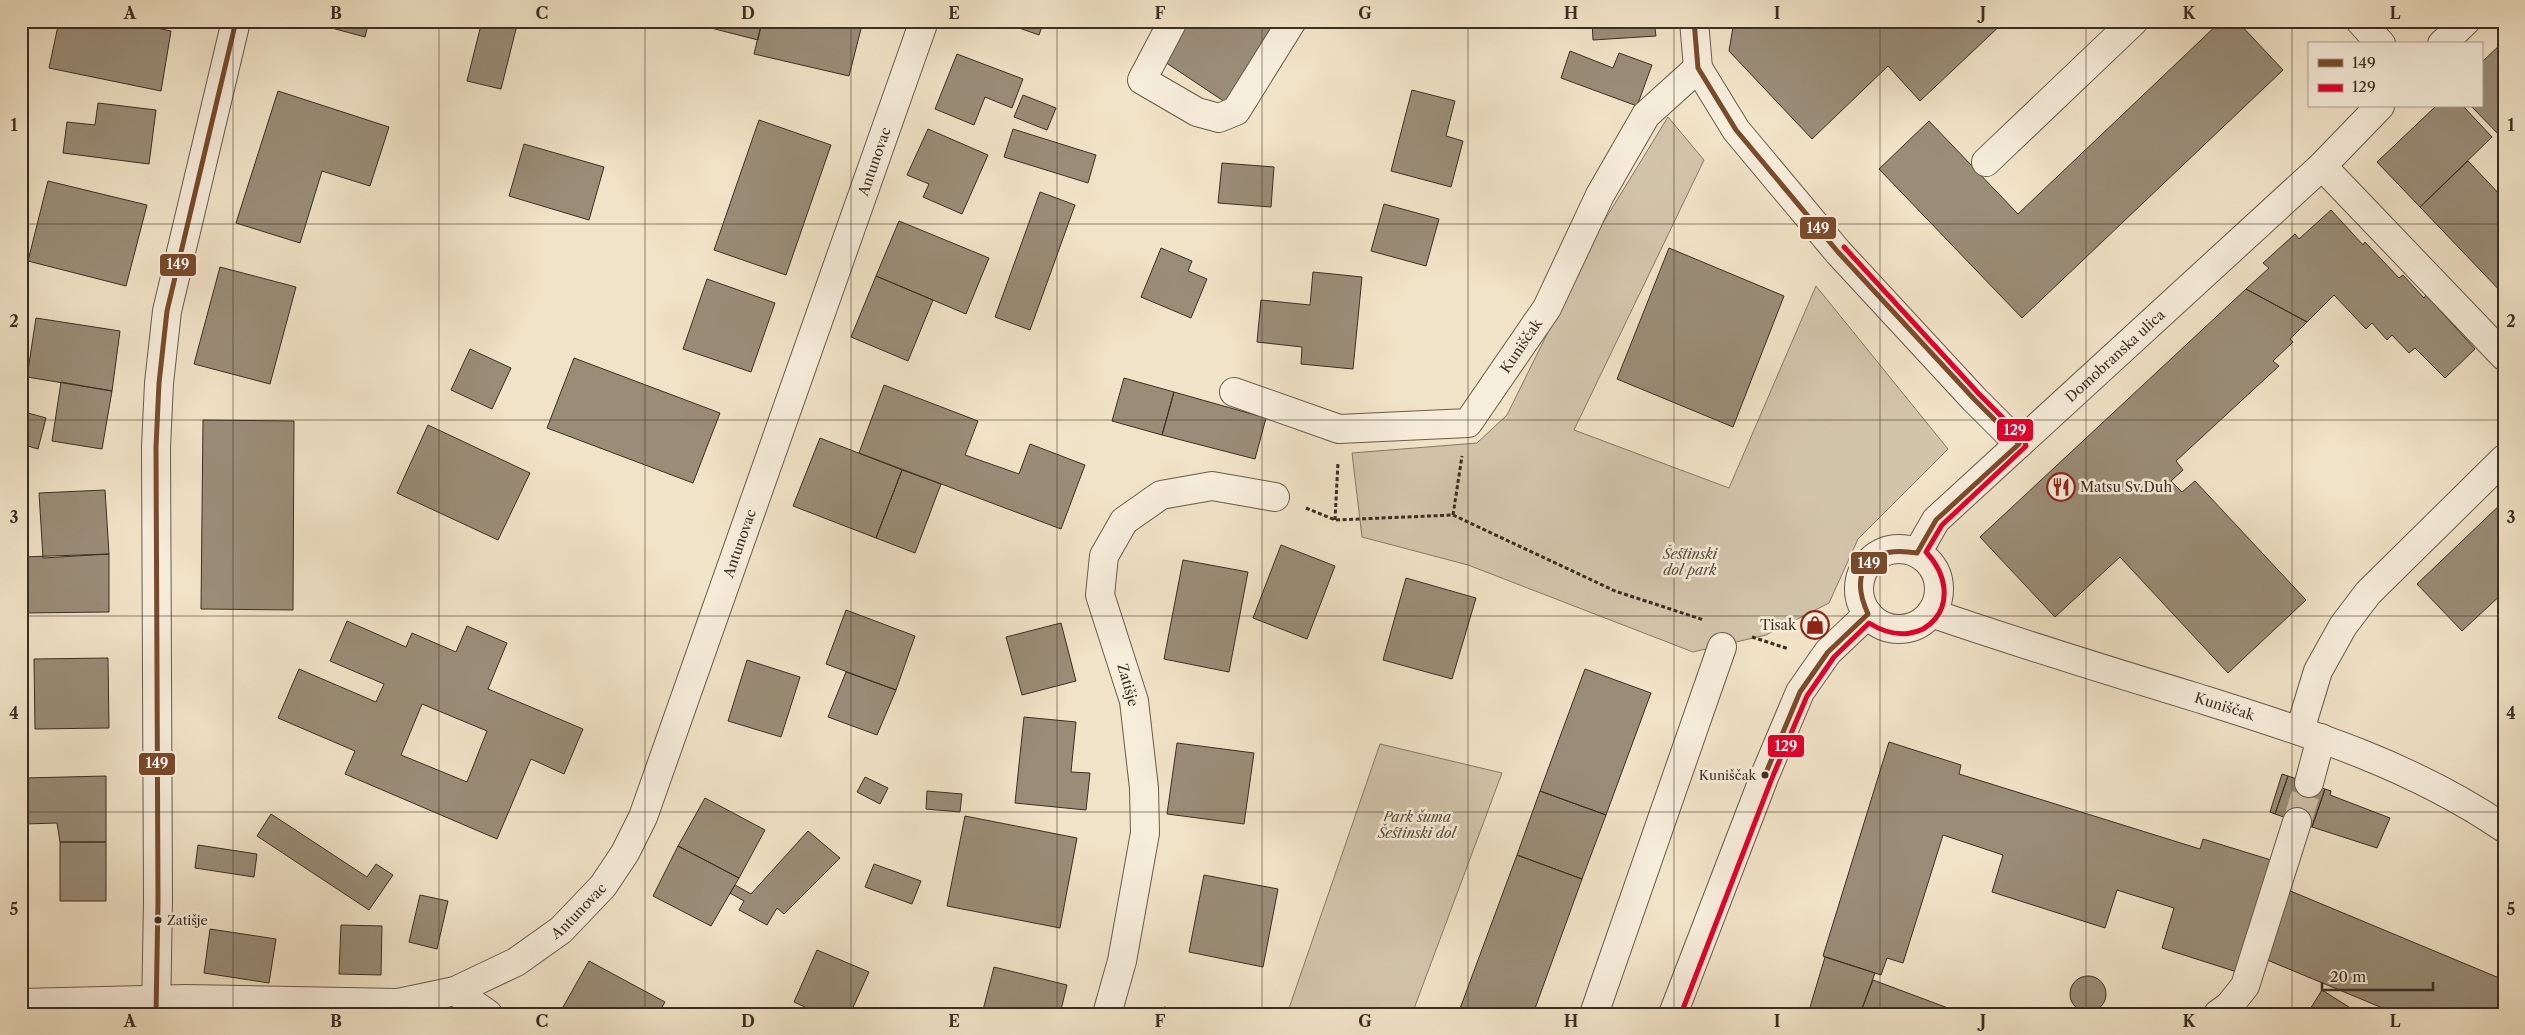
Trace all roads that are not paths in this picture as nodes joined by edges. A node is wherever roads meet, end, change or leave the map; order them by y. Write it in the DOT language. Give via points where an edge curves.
graph roads {
  1 [pos="236,21"];
  2 [pos="924,21"];
  3 [pos="1173,21"];
  4 [pos="1292,21"];
  5 [pos="1694,21"];
  6 [pos="2134,21"];
  7 [pos="2360,21"];
  8 [pos="2466,21"];
  9 [pos="2379,42"];
  10 [pos="2444,42"];
  11 [pos="1698,68"];
  12 [pos="2378,108"];
  13 [pos="1986,162"];
  14 [pos="2322,166"];
  15 [pos="2504,356"];
  16 [pos="1234,392"];
  17 [pos="2018,444"];
  18 [pos="2504,459"];
  19 [pos="1275,497"];
  20 [pos="1917,553"];
  21 [pos="1931,613"];
  22 [pos="1868,614"];
  23 [pos="1722,647"];
  24 [pos="2310,734"];
  25 [pos="2309,783"];
  26 [pos="2297,822"];
  27 [pos="2504,828"];
  28 [pos="455,991"];
  29 [pos="21,1003"];
  30 [pos="156,1007"];
  31 [pos="488,1014"];
  32 [pos="1107,1014"];
  33 [pos="1594,1014"];
  34 [pos="1672,1014"];
  35 [pos="2218,1014"];
  1 -- 30 [label="street" via="167,311 158,383"];
  2 -- 28 [label="street, Antunovac" via="644,817 603,886 561,930 516,962"];
  3 -- 4 [label="street" via="1142,80 1197,112 1219,118 1236,111"];
  5 -- 11 [label="street"];
  6 -- 13 [label="street"];
  7 -- 9 [label="street"];
  8 -- 10 [label="street"];
  11 -- 16 [label="street, Kuniščak" via="1646,115 1600,195 1547,308 1468,423 1339,429"];
  11 -- 17 [label="street" via="1736,130 1792,200"];
  12 -- 14 [label="street, Domobranska ulica"];
  14 -- 15 [label="street"];
  14 -- 17 [label="street, Domobranska ulica"];
  17 -- 20 [label="street, Domobranska ulica" via="1936,520"];
  18 -- 24 [label="street" via="2368,594 2343,626 2318,671"];
  19 -- 32 [label="street, Zatišje" via="1212,486 1161,495 1124,521 1104,556 1100,595 1134,701 1144,788 1145,833 1122,961"];
  20 -- 21 [label="street" via="1936,573 1937,600"];
  20 -- 22 [label="street" via="1891,549 1867,564 1859,589 1861,602"];
  21 -- 22 [label="street" via="1922,621 1900,629 1877,622"];
  21 -- 24 [label="street, Kuniščak"];
  22 -- 34 [label="street" via="1828,652 1800,692 1764,775"];
  23 -- 33 [label="street"];
  24 -- 25 [label="street"];
  24 -- 27 [label="street, Kuniščak" via="2388,763 2469,804"];
  26 -- 35 [label="street" via="2245,986"];
  28 -- 30 [label="street" via="398,1003"];
  28 -- 31 [label="street"];
  29 -- 30 [label="street"];
}
